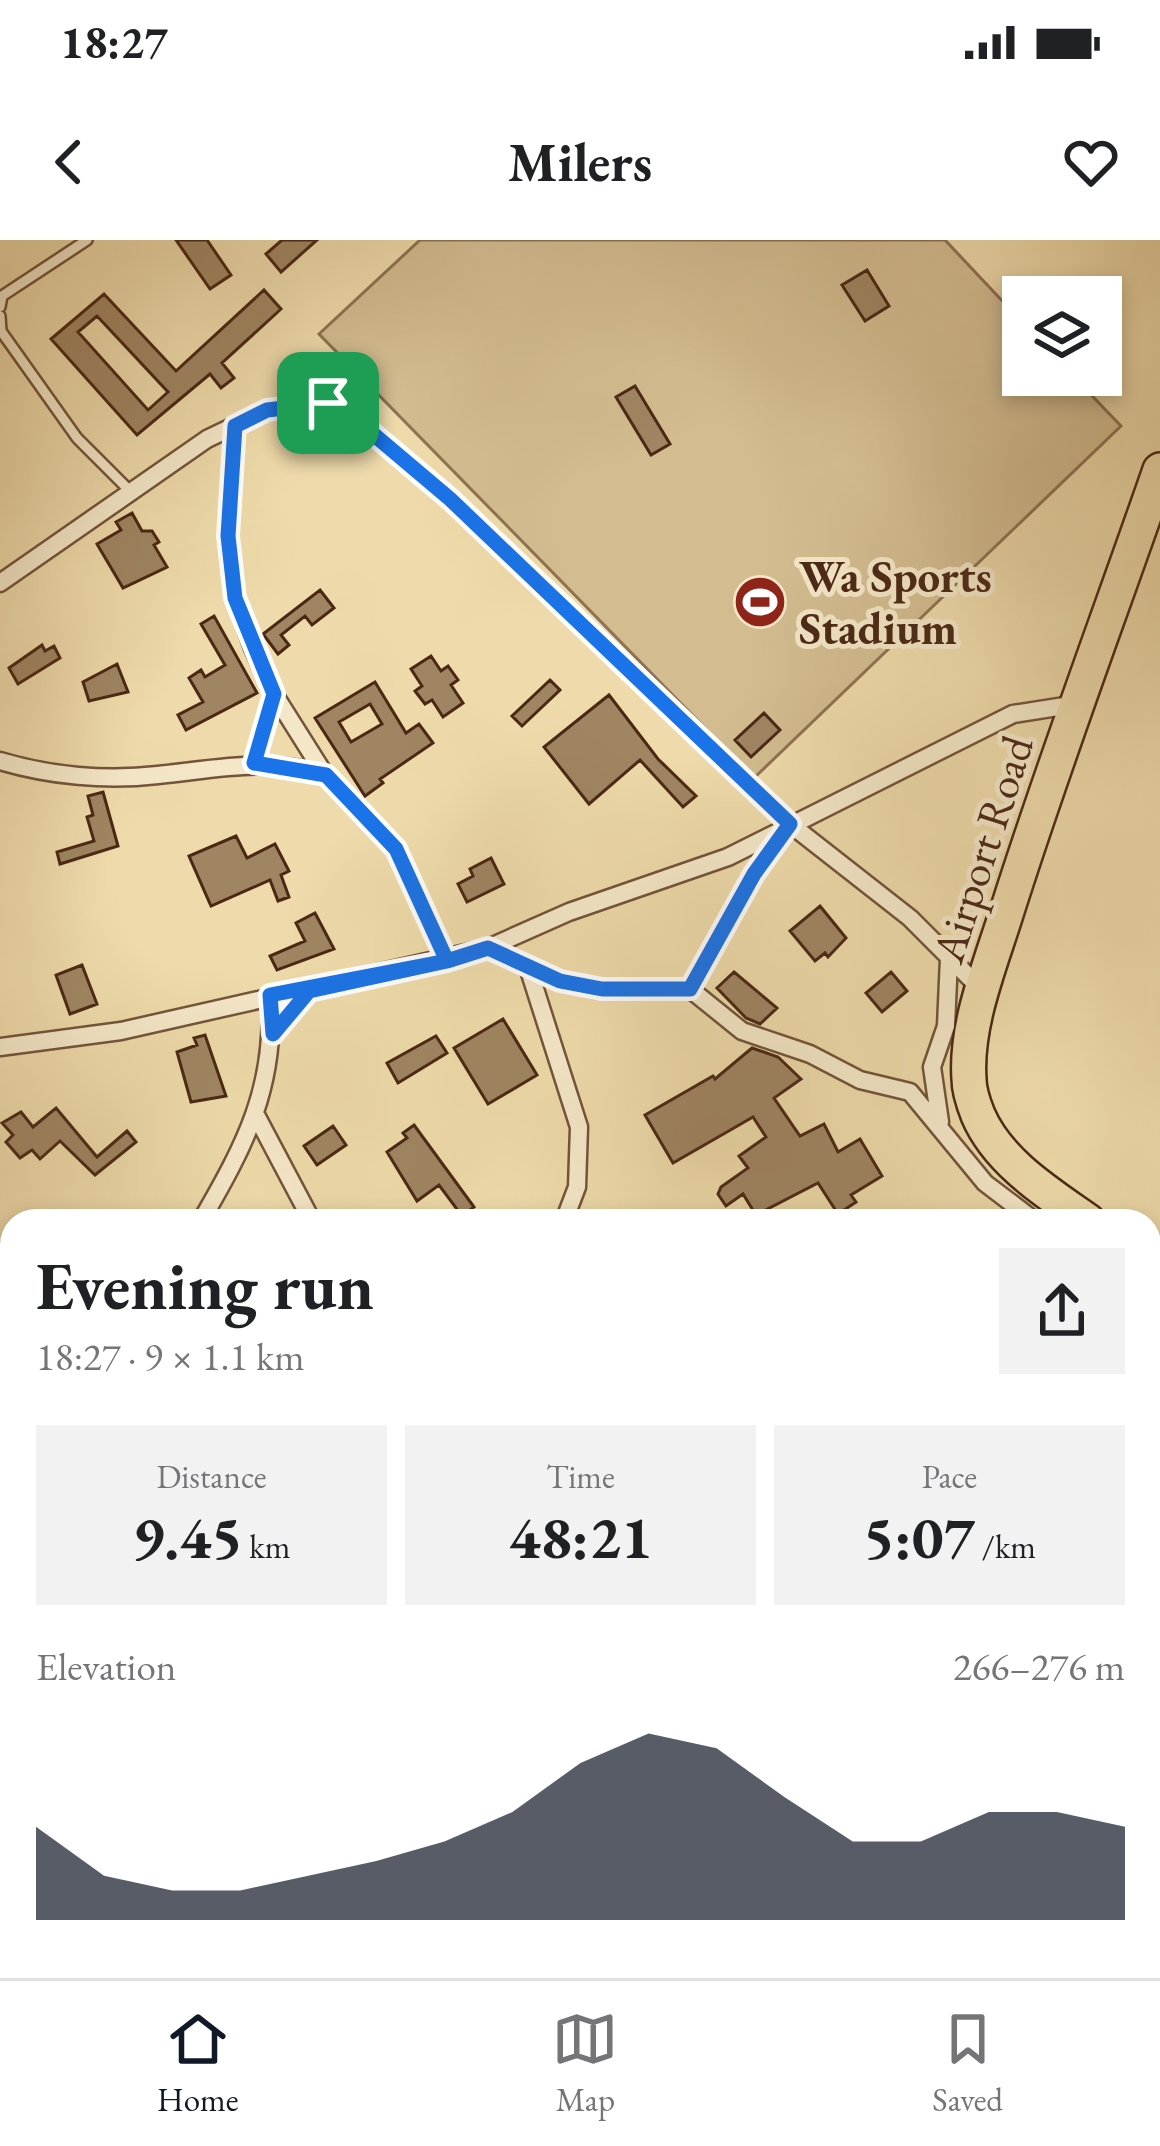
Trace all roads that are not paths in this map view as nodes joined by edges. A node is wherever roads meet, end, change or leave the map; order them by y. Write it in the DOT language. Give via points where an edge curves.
graph roads {
  1 [pos="87,240"];
  2 [pos="0,311"];
  3 [pos="235,426"];
  4 [pos="1160,470"];
  5 [pos="130,492"];
  6 [pos="0,583"];
  7 [pos="274,694"];
  8 [pos="1078,703"];
  9 [pos="0,761"];
  10 [pos="254,763"];
  11 [pos="326,775"];
  12 [pos="790,824"];
  13 [pos="488,948"];
  14 [pos="949,958"];
  15 [pos="447,961"];
  16 [pos="528,967"];
  17 [pos="690,989"];
  18 [pos="309,991"];
  19 [pos="982,991"];
  20 [pos="270,995"];
  21 [pos="273,1034"];
  22 [pos="0,1047"];
  23 [pos="257,1117"];
  24 [pos="940,1123"];
  25 [pos="207,1209"];
  26 [pos="306,1209"];
  27 [pos="569,1209"];
  28 [pos="1019,1209"];
  29 [pos="1072,1209"];
  1 -- 2 [label="lane" via="2,296"];
  2 -- 5 [label="lane" via="1,331 76,437"];
  3 -- 5 [label="street"];
  3 -- 7 [label="street" via="228,536 235,598"];
  3 -- 12 [label="street" via="288,406 340,406 450,499"];
  4 -- 8 [label="highway, Airport Road"];
  5 -- 6 [label="street"];
  7 -- 10 [label="street"];
  7 -- 11 [label="street"];
  8 -- 12 [label="street" via="1012,714"];
  8 -- 19 [label="highway, Airport Road"];
  9 -- 10 [label="street" via="88,777"];
  10 -- 11 [label="street"];
  11 -- 15 [label="street" via="396,849"];
  12 -- 13 [label="street" via="728,856"];
  12 -- 14 [label="street"];
  12 -- 17 [label="street"];
  13 -- 15 [label="street"];
  13 -- 16 [label="street"];
  14 -- 19 [label="street"];
  14 -- 24 [label="street" via="946,1026 932,1067"];
  15 -- 18 [label="street"];
  16 -- 17 [label="street" via="602,989"];
  16 -- 27 [label="street" via="579,1127"];
  17 -- 24 [label="street" via="742,1031 910,1093"];
  18 -- 20 [label="street"];
  18 -- 21 [label="street"];
  19 -- 29 [label="highway, Airport Road" via="969,1080 978,1115 999,1148"];
  20 -- 21 [label="street"];
  20 -- 22 [label="street" via="121,1031"];
  21 -- 23 [label="street"];
  23 -- 25 [label="street"];
  23 -- 26 [label="street"];
  24 -- 28 [label="street" via="985,1183"];
}
